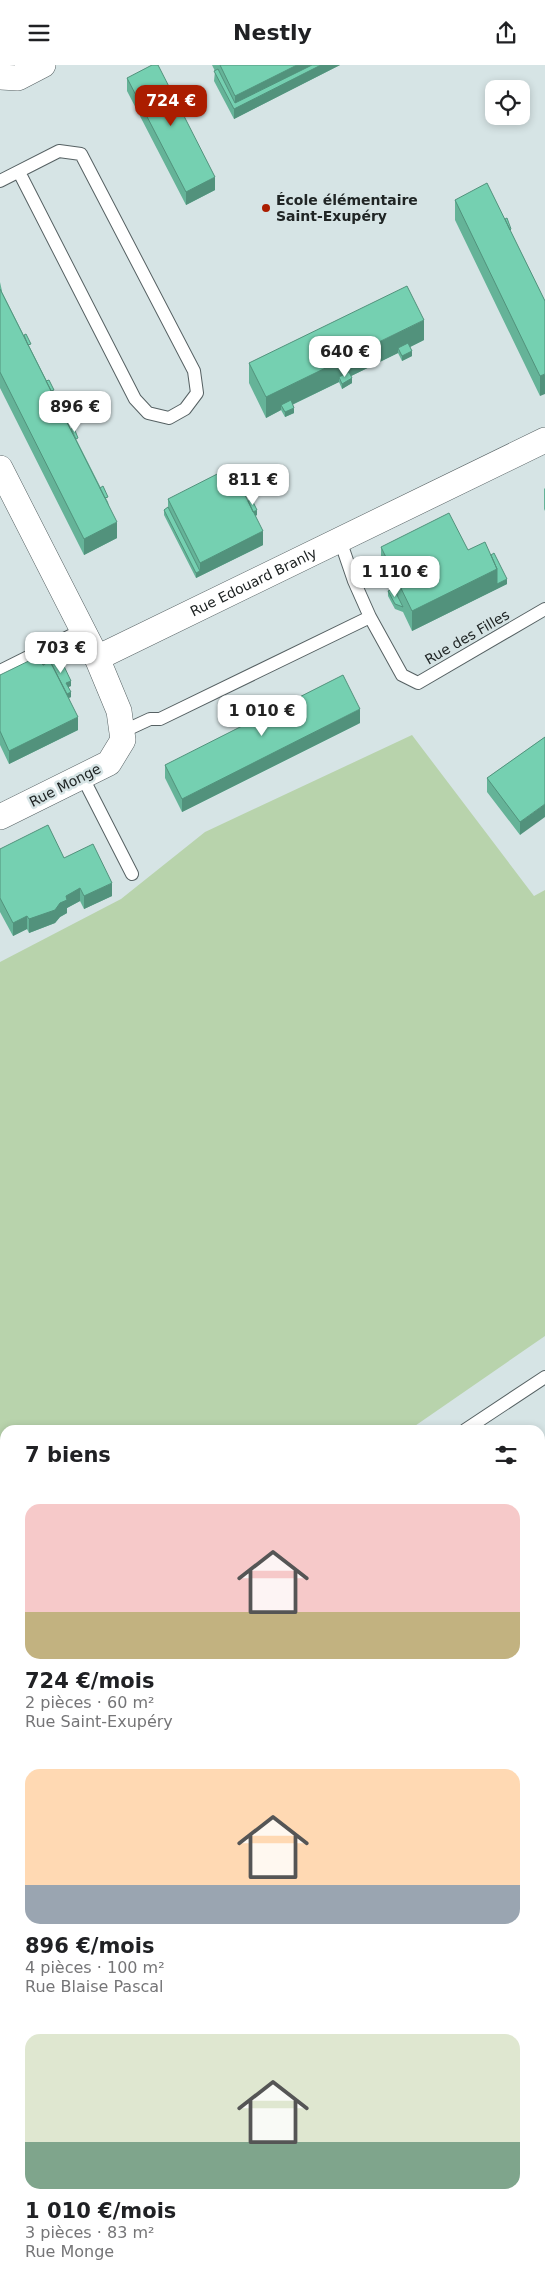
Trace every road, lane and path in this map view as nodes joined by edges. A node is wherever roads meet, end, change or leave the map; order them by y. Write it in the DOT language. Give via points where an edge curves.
graph roads {
  1 [pos="43,65"];
  2 [pos="0,77"];
  3 [pos="19,172"];
  4 [pos="0,181"];
  5 [pos="545,441"];
  6 [pos="0,469"];
  7 [pos="340,540"];
  8 [pos="545,609"];
  9 [pos="370,617"];
  10 [pos="82,629"];
  11 [pos="97,658"];
  12 [pos="0,671"];
  13 [pos="122,732"];
  14 [pos="82,776"];
  15 [pos="0,817"];
  16 [pos="132,873"];
  17 [pos="545,1377"];
  18 [pos="473,1425"];
  1 -- 2 [label="street" via="18,78"];
  3 -- 3 [label="lane" via="59,151 81,154 194,371 197,393 185,409 169,418 148,413 135,399"];
  3 -- 4 [label="lane"];
  5 -- 7 [label="street, Rue Edouard Branly"];
  6 -- 10 [label="street, Rue Monge"];
  7 -- 9 [label="lane, Rue des Filles"];
  7 -- 11 [label="street, Rue Edouard Branly"];
  8 -- 9 [label="lane, Rue des Filles" via="418,683 402,675"];
  9 -- 13 [label="lane" via="160,719 150,719"];
  10 -- 11 [label="street, Rue Monge"];
  10 -- 12 [label="lane"];
  11 -- 13 [label="street, Rue Monge" via="119,711"];
  13 -- 14 [label="street, Rue Monge" via="123,740 109,763"];
  14 -- 15 [label="street, Rue Monge"];
  14 -- 16 [label="lane"];
  17 -- 18 [label="lane"];
}
